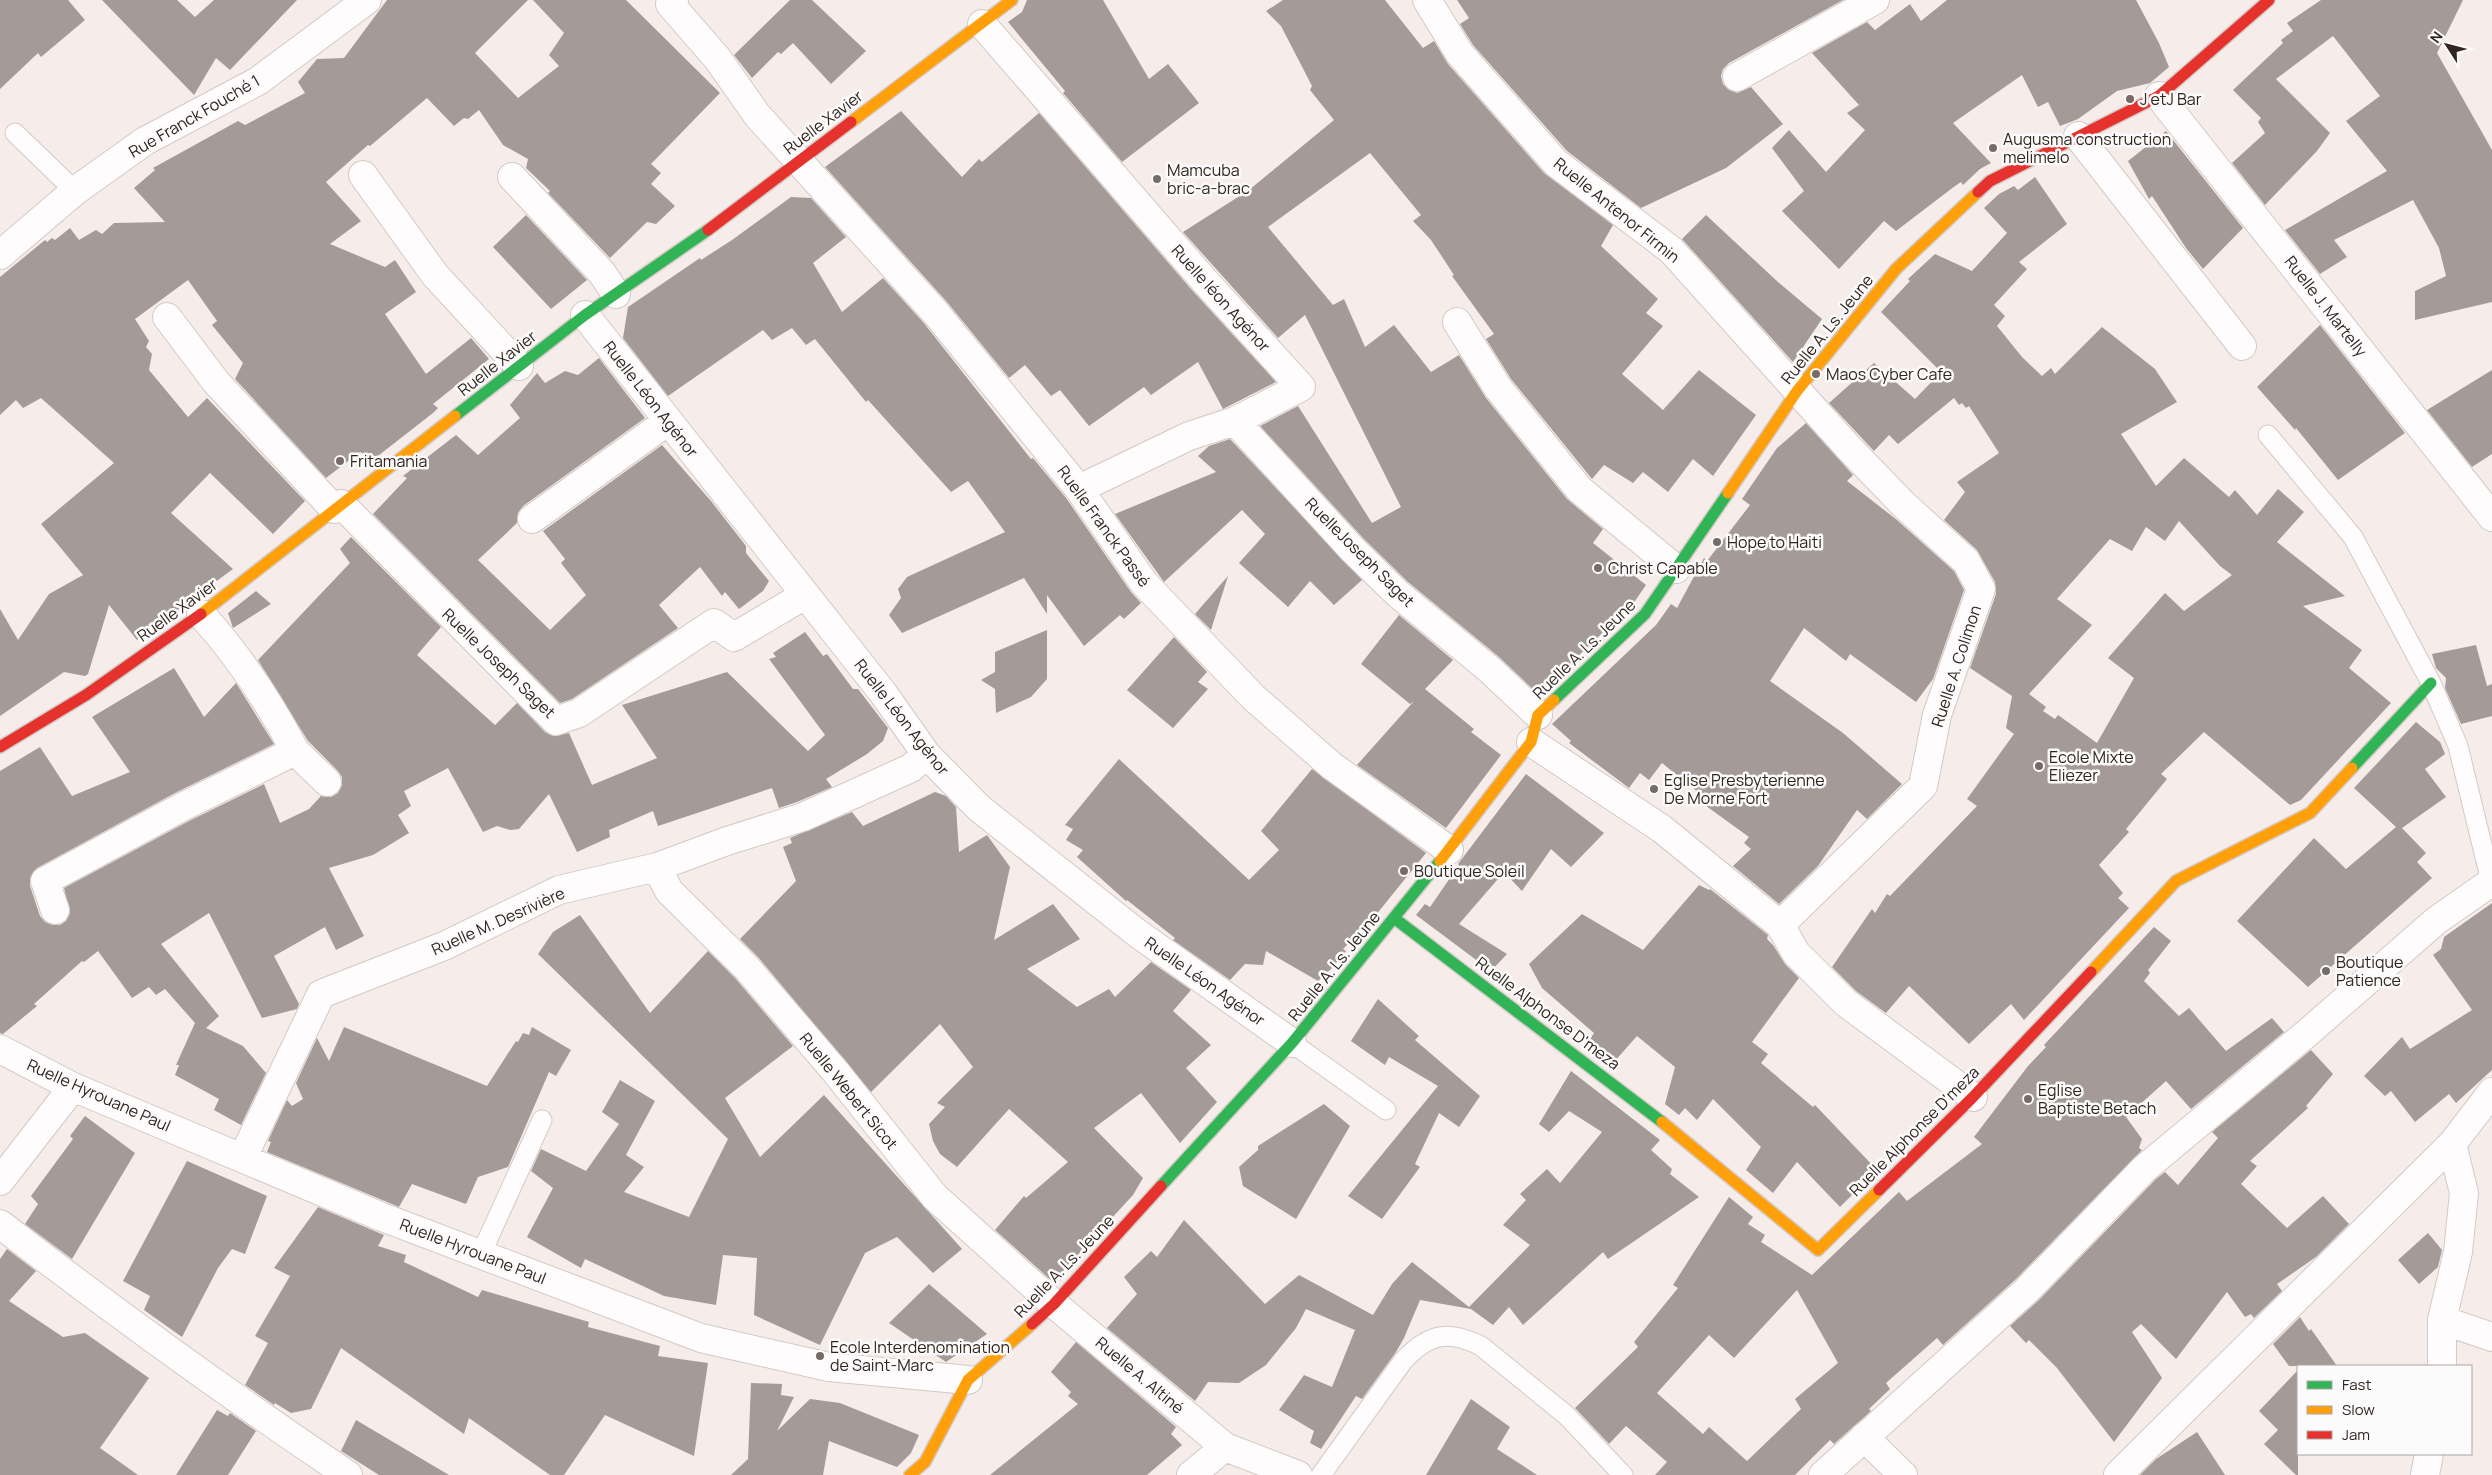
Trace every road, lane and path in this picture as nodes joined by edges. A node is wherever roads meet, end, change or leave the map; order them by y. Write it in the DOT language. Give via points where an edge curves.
graph roads {
  1 [pos="1012,0"];
  2 [pos="1427,0"];
  3 [pos="1875,0"];
  4 [pos="2269,0"];
  5 [pos="363,1"];
  6 [pos="670,1"];
  7 [pos="982,24"];
  8 [pos="1737,77"];
  9 [pos="2159,96"];
  10 [pos="15,133"];
  11 [pos="2078,136"];
  12 [pos="798,162"];
  13 [pos="363,175"];
  14 [pos="512,177"];
  15 [pos="75,191"];
  16 [pos="0,255"];
  17 [pos="616,294"];
  18 [pos="585,315"];
  19 [pos="167,317"];
  20 [pos="1457,322"];
  21 [pos="2242,346"];
  22 [pos="519,366"];
  23 [pos="1797,390"];
  24 [pos="668,421"];
  25 [pos="1235,421"];
  26 [pos="2268,435"];
  27 [pos="1079,489"];
  28 [pos="338,506"];
  29 [pos="2492,517"];
  30 [pos="532,519"];
  31 [pos="1676,569"];
  32 [pos="805,595"];
  33 [pos="200,614"];
  34 [pos="2431,683"];
  35 [pos="1538,715"];
  36 [pos="1531,742"];
  37 [pos="0,747"];
  38 [pos="295,750"];
  39 [pos="926,754"];
  40 [pos="326,782"];
  41 [pos="1449,850"];
  42 [pos="656,867"];
  43 [pos="2491,884"];
  44 [pos="55,910"];
  45 [pos="1394,918"];
  46 [pos="1780,925"];
  47 [pos="1292,1043"];
  48 [pos="0,1049"];
  49 [pos="73,1087"];
  50 [pos="2492,1092"];
  51 [pos="1973,1097"];
  52 [pos="1386,1110"];
  53 [pos="542,1120"];
  54 [pos="2452,1144"];
  55 [pos="243,1157"];
  56 [pos="0,1181"];
  57 [pos="0,1224"];
  58 [pos="481,1254"];
  59 [pos="1054,1304"];
  60 [pos="2442,1320"];
  61 [pos="2492,1337"];
  62 [pos="2442,1365"];
  63 [pos="968,1380"];
  64 [pos="1864,1437"];
  65 [pos="1225,1447"];
  66 [pos="2429,1455"];
  67 [pos="348,1475"];
  68 [pos="910,1475"];
  69 [pos="1191,1475"];
  70 [pos="1298,1475"];
  71 [pos="1321,1475"];
  72 [pos="1623,1475"];
  73 [pos="1823,1475"];
  74 [pos="1903,1475"];
  75 [pos="2118,1475"];
  76 [pos="2425,1475"];
  1 -- 7 [label="street, Ruelle Xavier"];
  2 -- 23 [label="street, Ruelle Antenor Firmin" via="1460,54 1556,163 1671,250"];
  3 -- 8 [label="street"];
  4 -- 9 [label="street, Ruelle A. Ls. Jeune"];
  5 -- 15 [label="street, Rue Franck Fouché 1" via="258,80 145,141"];
  6 -- 12 [label="street, Ruelle Franck Passé" via="717,58 757,115"];
  7 -- 12 [label="street, Ruelle Xavier"];
  7 -- 25 [label="street, Ruelle léon Agénor" via="1301,387"];
  9 -- 11 [label="street, Ruelle A. Ls. Jeune"];
  9 -- 29 [label="street, Ruelle J. Martelly"];
  10 -- 15 [label="lane"];
  11 -- 21 [label="street"];
  11 -- 23 [label="street, Ruelle A. Ls. Jeune" via="1990,181 1896,269"];
  12 -- 17 [label="street, Ruelle Xavier"];
  12 -- 27 [label="street, Ruelle Franck Passé" via="935,312"];
  13 -- 22 [label="street" via="435,276"];
  14 -- 17 [label="street" via="602,273"];
  15 -- 16 [label="street, Rue Franck Fouché 1"];
  17 -- 18 [label="street, Ruelle Xavier"];
  18 -- 22 [label="street, Ruelle Xavier"];
  18 -- 24 [label="street, Ruelle Léon Agénor"];
  19 -- 28 [label="street" via="216,382"];
  20 -- 31 [label="street" via="1498,388 1579,489"];
  22 -- 28 [label="street, Ruelle Xavier"];
  23 -- 31 [label="street, Ruelle A. Ls. Jeune"];
  23 -- 46 [label="street, Ruelle A. Colimon" via="1903,504 1966,561 1981,589 1937,715 1923,786"];
  24 -- 30 [label="street"];
  24 -- 32 [label="street, Ruelle Léon Agénor"];
  25 -- 27 [label="street, Ruelle léon Agénor" via="1189,436"];
  25 -- 35 [label="street, RuelleJoseph Saget" via="1352,549 1398,594"];
  26 -- 34 [label="lane" via="2353,537"];
  27 -- 41 [label="street, Ruelle Franck Passé" via="1144,583 1253,697 1332,766"];
  28 -- 32 [label="street, Ruelle Joseph Saget" via="556,722 579,713 714,623 734,637"];
  28 -- 33 [label="street, Ruelle Xavier"];
  31 -- 35 [label="street, Ruelle A. Ls. Jeune" via="1645,614"];
  32 -- 39 [label="street, Ruelle Léon Agénor" via="883,693"];
  33 -- 37 [label="street, Ruelle Xavier" via="86,695"];
  33 -- 38 [label="street" via="229,645 278,718"];
  34 -- 43 [label="lane" via="2458,746"];
  34 -- 51 [label="street, Ruelle Alphonse D'meza" via="2310,813 2176,882"];
  35 -- 36 [label="street, Ruelle A. Ls. Jeune"];
  36 -- 41 [label="street, Ruelle A. Ls. Jeune"];
  36 -- 46 [label="street" via="1662,829"];
  38 -- 40 [label="street"];
  38 -- 44 [label="street" via="45,881"];
  39 -- 42 [label="street, Ruelle M. Desrivière" via="911,768 803,817"];
  39 -- 47 [label="street, Ruelle Léon Agénor" via="979,808 1137,933"];
  41 -- 45 [label="street, Ruelle A. Ls. Jeune"];
  42 -- 55 [label="street, Ruelle M. Desrivière" via="560,890 444,946 321,994"];
  42 -- 59 [label="street, Ruelle Webert Sicot" via="669,891 746,967 835,1071 935,1197"];
  43 -- 64 [label="street" via="2437,920 2145,1168 2027,1290"];
  45 -- 47 [label="street, Ruelle A. Ls. Jeune"];
  45 -- 51 [label="street, Ruelle Alphonse D'meza" via="1627,1093 1818,1250"];
  46 -- 51 [label="street" via="1796,953 1846,1003"];
  47 -- 52 [label="lane"];
  47 -- 59 [label="street, Ruelle A. Ls. Jeune"];
  48 -- 49 [label="street, Ruelle Hyrouane Paul"];
  49 -- 55 [label="street, Ruelle Hyrouane Paul"];
  49 -- 56 [label="street"];
  50 -- 54 [label="street"];
  53 -- 58 [label="lane"];
  54 -- 60 [label="street" via="2464,1193 2458,1252"];
  54 -- 75 [label="street"];
  55 -- 58 [label="street, Ruelle Hyrouane Paul"];
  57 -- 67 [label="street" via="261,1417"];
  58 -- 63 [label="street, Ruelle Hyrouane Paul" via="701,1338 829,1367"];
  59 -- 63 [label="street, Ruelle A. Ls. Jeune"];
  59 -- 65 [label="street, Ruelle A. Altiné"];
  60 -- 61 [label="street"];
  60 -- 62 [label="street"];
  63 -- 68 [label="street" via="925,1462"];
  64 -- 73 [label="street"];
  64 -- 74 [label="street"];
  65 -- 69 [label="street"];
  65 -- 70 [label="street, Ruelle A. Altiné"];
  66 -- 76 [label="street"];
  71 -- 72 [label="lane" via="1403,1361 1415,1348 1431,1339 1448,1335 1466,1338 1481,1346 1566,1415"];
}
